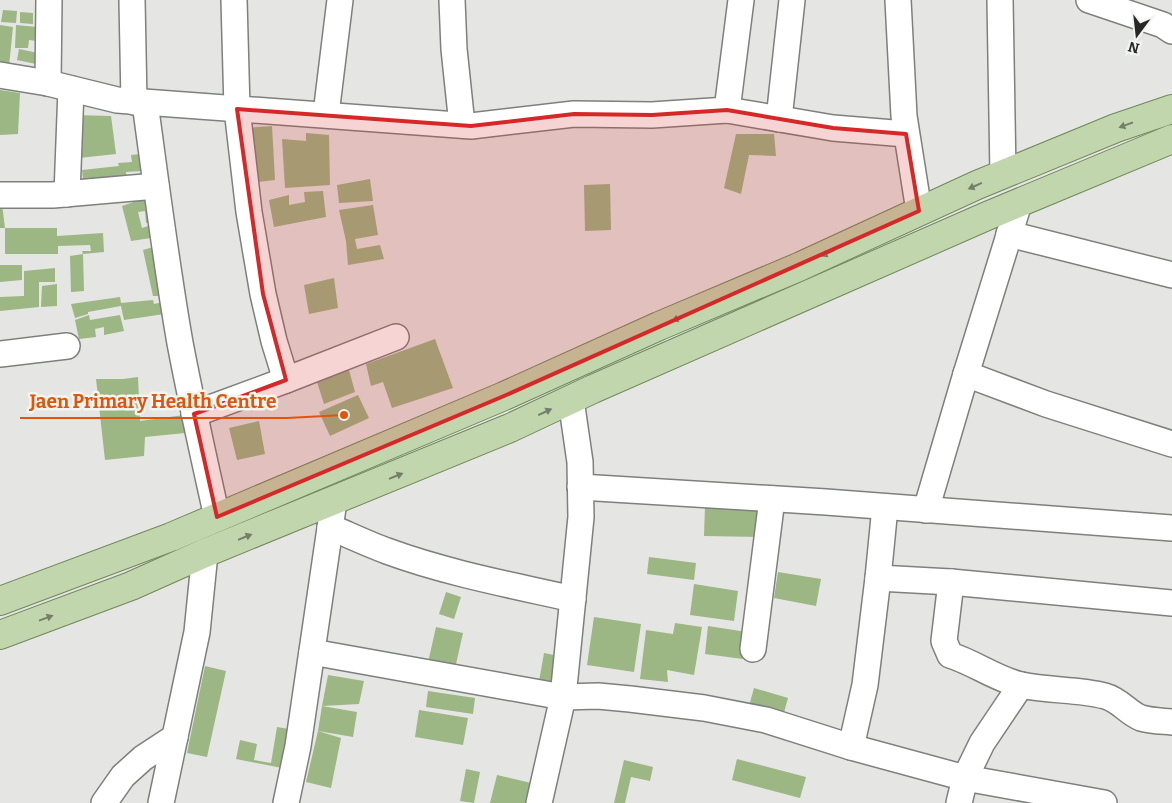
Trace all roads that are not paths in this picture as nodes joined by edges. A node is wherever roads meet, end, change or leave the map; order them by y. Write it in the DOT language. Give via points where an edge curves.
graph roads {
  1 [pos="49,0"];
  2 [pos="132,0"];
  3 [pos="234,0"];
  4 [pos="340,0"];
  5 [pos="452,0"];
  6 [pos="741,0"];
  7 [pos="792,0"];
  8 [pos="898,0"];
  9 [pos="1000,0"];
  10 [pos="1089,0"];
  11 [pos="1172,30"];
  12 [pos="0,75"];
  13 [pos="60,86"];
  14 [pos="140,102"];
  15 [pos="1172,108"];
  16 [pos="237,109"];
  17 [pos="728,110"];
  18 [pos="326,114"];
  19 [pos="780,118"];
  20 [pos="462,125"];
  21 [pos="906,134"];
  22 [pos="1172,139"];
  23 [pos="1003,174"];
  24 [pos="156,186"];
  25 [pos="67,194"];
  26 [pos="0,195"];
  27 [pos="1019,203"];
  28 [pos="919,211"];
  29 [pos="1009,234"];
  30 [pos="1172,275"];
  31 [pos="396,337"];
  32 [pos="67,346"];
  33 [pos="0,354"];
  34 [pos="966,374"];
  35 [pos="286,380"];
  36 [pos="571,400"];
  37 [pos="194,414"];
  38 [pos="1172,444"];
  39 [pos="580,488"];
  40 [pos="772,499"];
  41 [pos="885,507"];
  42 [pos="926,510"];
  43 [pos="332,514"];
  44 [pos="217,517"];
  45 [pos="1172,528"];
  46 [pos="205,553"];
  47 [pos="878,578"];
  48 [pos="951,582"];
  49 [pos="573,599"];
  50 [pos="0,602"];
  51 [pos="1172,603"];
  52 [pos="0,635"];
  53 [pos="753,649"];
  54 [pos="312,652"];
  55 [pos="1021,685"];
  56 [pos="563,697"];
  57 [pos="1172,722"];
  58 [pos="175,737"];
  59 [pos="851,747"];
  60 [pos="965,778"];
  61 [pos="541,802"];
  62 [pos="104,803"];
  63 [pos="161,803"];
  64 [pos="286,803"];
  65 [pos="959,803"];
  66 [pos="1100,803"];
  67 [pos="1104,803"];
  1 -- 13 [label="street"];
  2 -- 14 [label="street"];
  3 -- 16 [label="street"];
  4 -- 18 [label="street"];
  5 -- 20 [label="street"];
  6 -- 17 [label="street"];
  7 -- 19 [label="street"];
  8 -- 21 [label="street"];
  9 -- 23 [label="street"];
  10 -- 11 [label="street"];
  12 -- 13 [label="street"];
  13 -- 14 [label="street" via="117,100"];
  13 -- 25 [label="street"];
  14 -- 16 [label="street"];
  14 -- 24 [label="street"];
  15 -- 23 [label="main road, one-way"];
  16 -- 18 [label="street"];
  16 -- 35 [label="street" via="263,294"];
  17 -- 19 [label="street"];
  17 -- 20 [label="street" via="652,115 574,114"];
  18 -- 20 [label="street"];
  19 -- 21 [label="street" via="833,128"];
  21 -- 28 [label="street"];
  22 -- 27 [label="main road"];
  23 -- 28 [label="main road, one-way"];
  24 -- 25 [label="street"];
  24 -- 37 [label="street"];
  25 -- 26 [label="street"];
  27 -- 29 [label="street"];
  27 -- 36 [label="main road"];
  28 -- 44 [label="main road, one-way" via="504,396"];
  29 -- 30 [label="street"];
  29 -- 34 [label="street"];
  31 -- 35 [label="street"];
  32 -- 33 [label="street"];
  34 -- 38 [label="street" via="1046,404"];
  34 -- 42 [label="street"];
  35 -- 37 [label="street"];
  36 -- 39 [label="street" via="580,462"];
  43 -- 36 [label="main road, one-way"];
  37 -- 44 [label="street"];
  39 -- 40 [label="street"];
  39 -- 49 [label="street" via="581,516"];
  40 -- 41 [label="street"];
  40 -- 53 [label="street"];
  41 -- 42 [label="street"];
  41 -- 47 [label="street"];
  42 -- 45 [label="street"];
  46 -- 43 [label="main road, one-way"];
  43 -- 49 [label="street" via="387,551 488,580"];
  43 -- 54 [label="street"];
  44 -- 50 [label="main road"];
  52 -- 46 [label="main road, one-way" via="131,586"];
  46 -- 58 [label="street" via="197,632"];
  47 -- 48 [label="street"];
  47 -- 59 [label="street" via="865,685"];
  48 -- 51 [label="street"];
  48 -- 55 [label="street" via="944,641 950,655"];
  49 -- 56 [label="street"];
  54 -- 56 [label="street"];
  54 -- 64 [label="street"];
  55 -- 57 [label="street" via="1106,696 1141,718"];
  55 -- 60 [label="street" via="982,743"];
  56 -- 59 [label="street" via="598,696 704,708 766,720"];
  56 -- 61 [label="street"];
  58 -- 62 [label="street" via="123,776"];
  58 -- 63 [label="street"];
  59 -- 60 [label="street"];
  60 -- 65 [label="street"];
  60 -- 66 [label="street"];
  66 -- 67 [label="street"];
}
